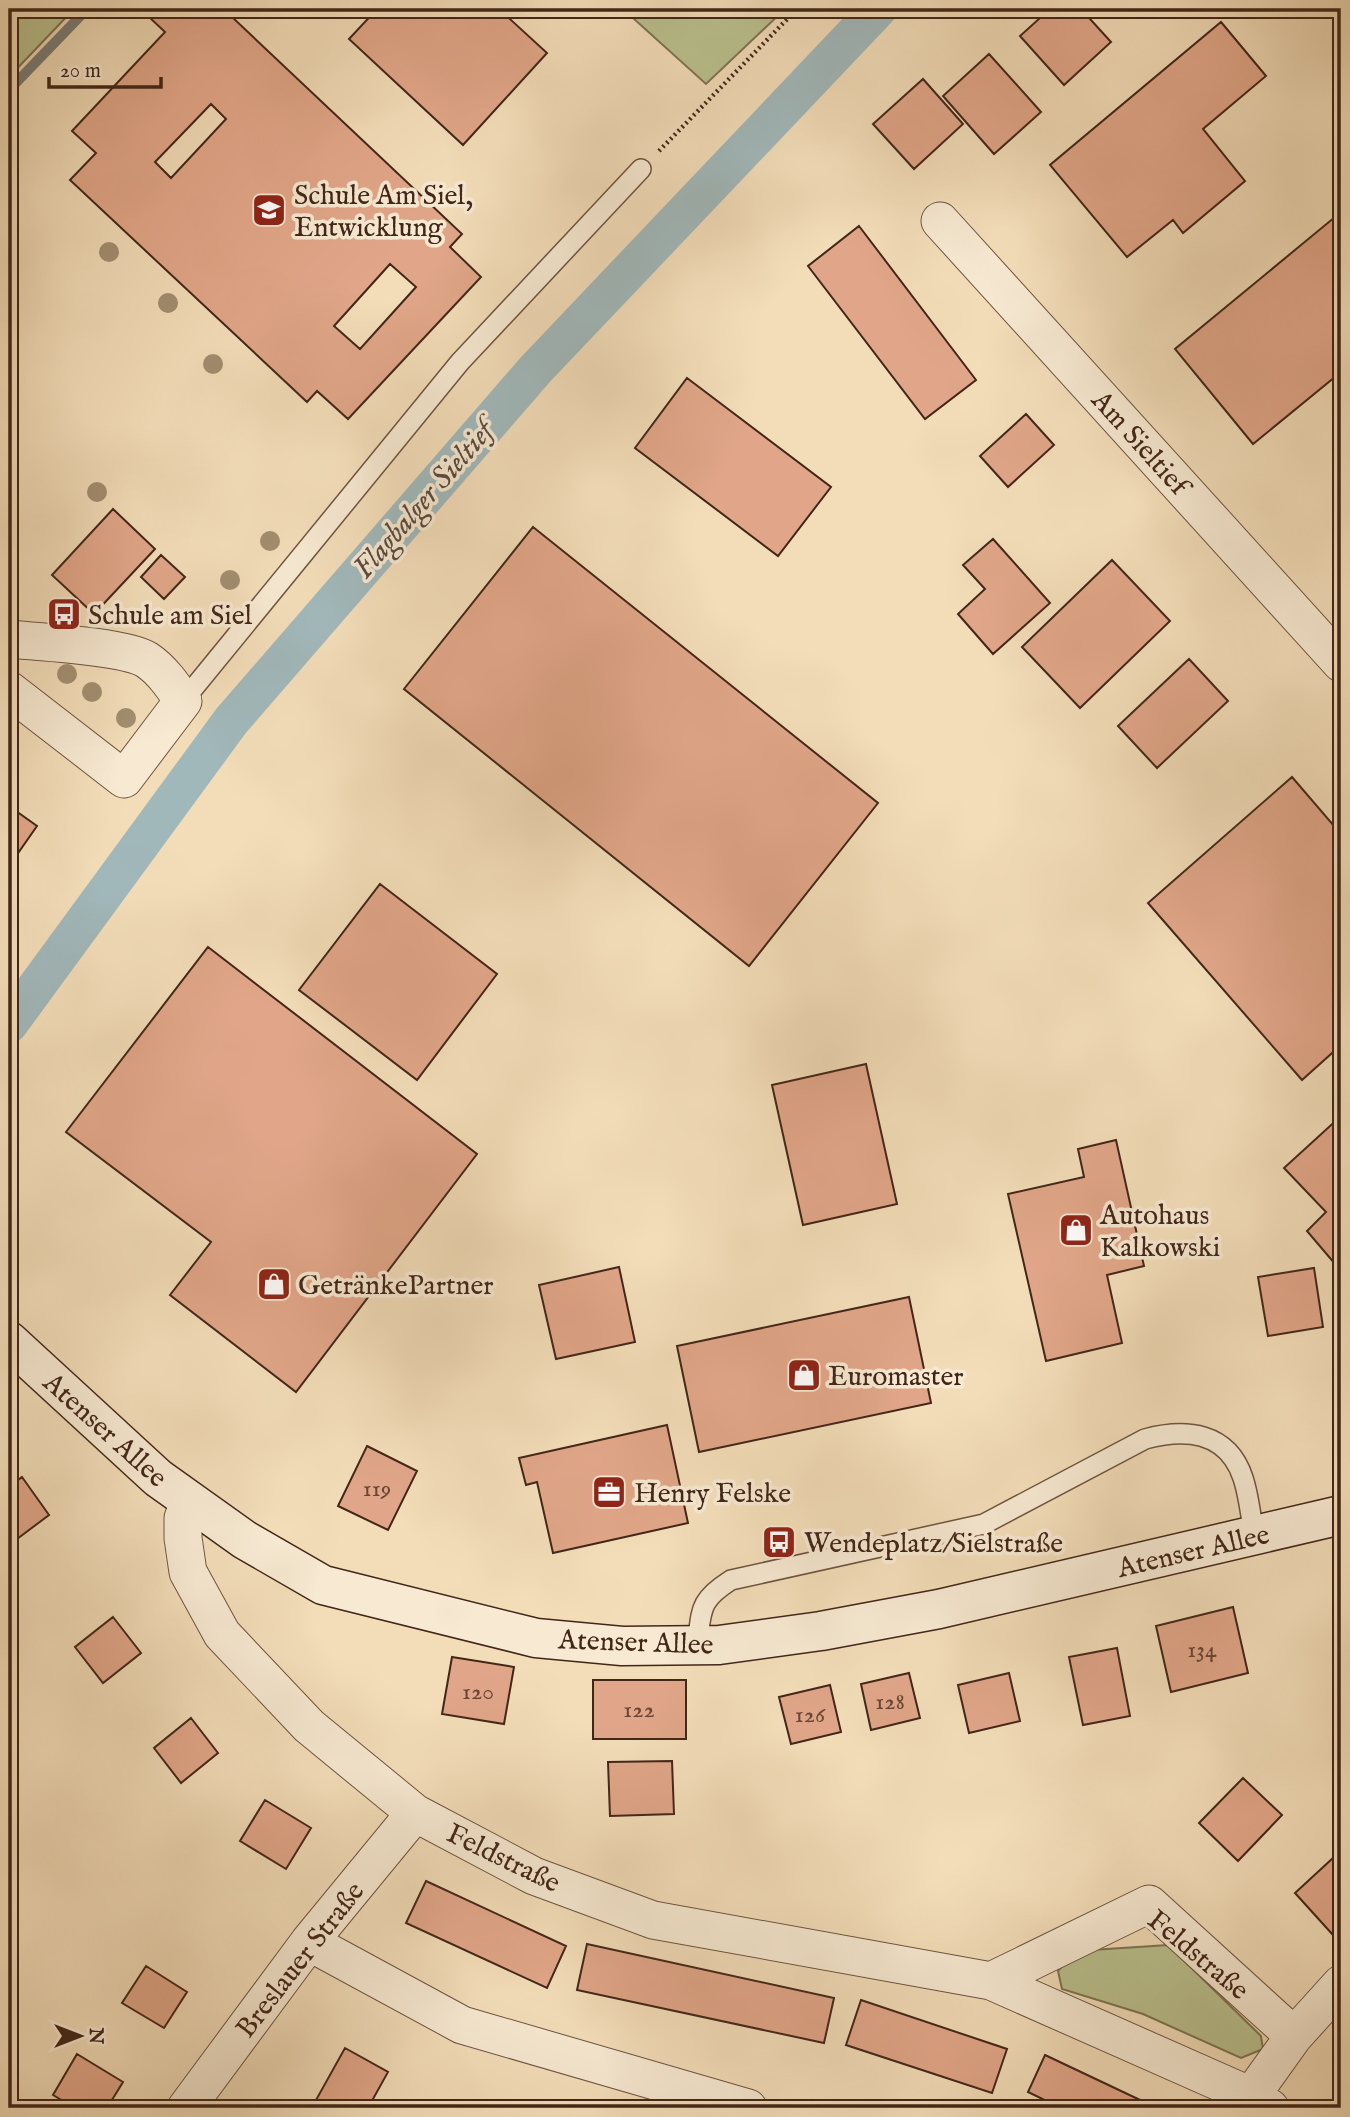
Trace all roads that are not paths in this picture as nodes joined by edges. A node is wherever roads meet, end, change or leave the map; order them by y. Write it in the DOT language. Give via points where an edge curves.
graph roads {
  1 [pos="641,169"];
  2 [pos="940,221"];
  3 [pos="9,639"];
  4 [pos="1341,663"];
  5 [pos="9,690"];
  6 [pos="183,701"];
  7 [pos="9,1341"];
  8 [pos="190,1501"];
  9 [pos="1341,1515"];
  10 [pos="1254,1536"];
  11 [pos="698,1645"];
  12 [pos="415,1813"];
  13 [pos="309,1942"];
  14 [pos="991,1981"];
  15 [pos="1341,1984"];
  16 [pos="1294,2036"];
  17 [pos="1260,2102"];
  18 [pos="186,2108"];
  19 [pos="748,2108"];
  1 -- 6 [label="lane" via="460,362"];
  2 -- 4 [label="street, Am Sieltief"];
  3 -- 6 [label="street" via="124,652 147,660"];
  5 -- 6 [label="street" via="124,779"];
  7 -- 8 [label="street, Atenser Allee" via="158,1478"];
  8 -- 11 [label="street, Atenser Allee" via="245,1540 323,1585 536,1637 622,1646"];
  8 -- 12 [label="street, Feldstraße" via="183,1518 188,1572 222,1634 309,1726"];
  9 -- 10 [label="street, Atenser Allee"];
  10 -- 11 [label="street, Atenser Allee" via="939,1609 821,1631"];
  10 -- 11 [label="lane" via="1243,1478 1233,1457 1218,1442 1190,1434 1164,1434 1145,1439 984,1524 731,1580 703,1605"];
  12 -- 13 [label="street, Breslauer Straße"];
  12 -- 14 [label="street, Feldstraße" via="534,1876 653,1920"];
  13 -- 18 [label="street, Breslauer Straße"];
  13 -- 19 [label="street" via="462,2025"];
  14 -- 16 [label="street, Feldstraße" via="1149,1904"];
  14 -- 17 [label="street, Feldstraße"];
  15 -- 16 [label="street"];
  16 -- 17 [label="street, Feldstraße"];
}
